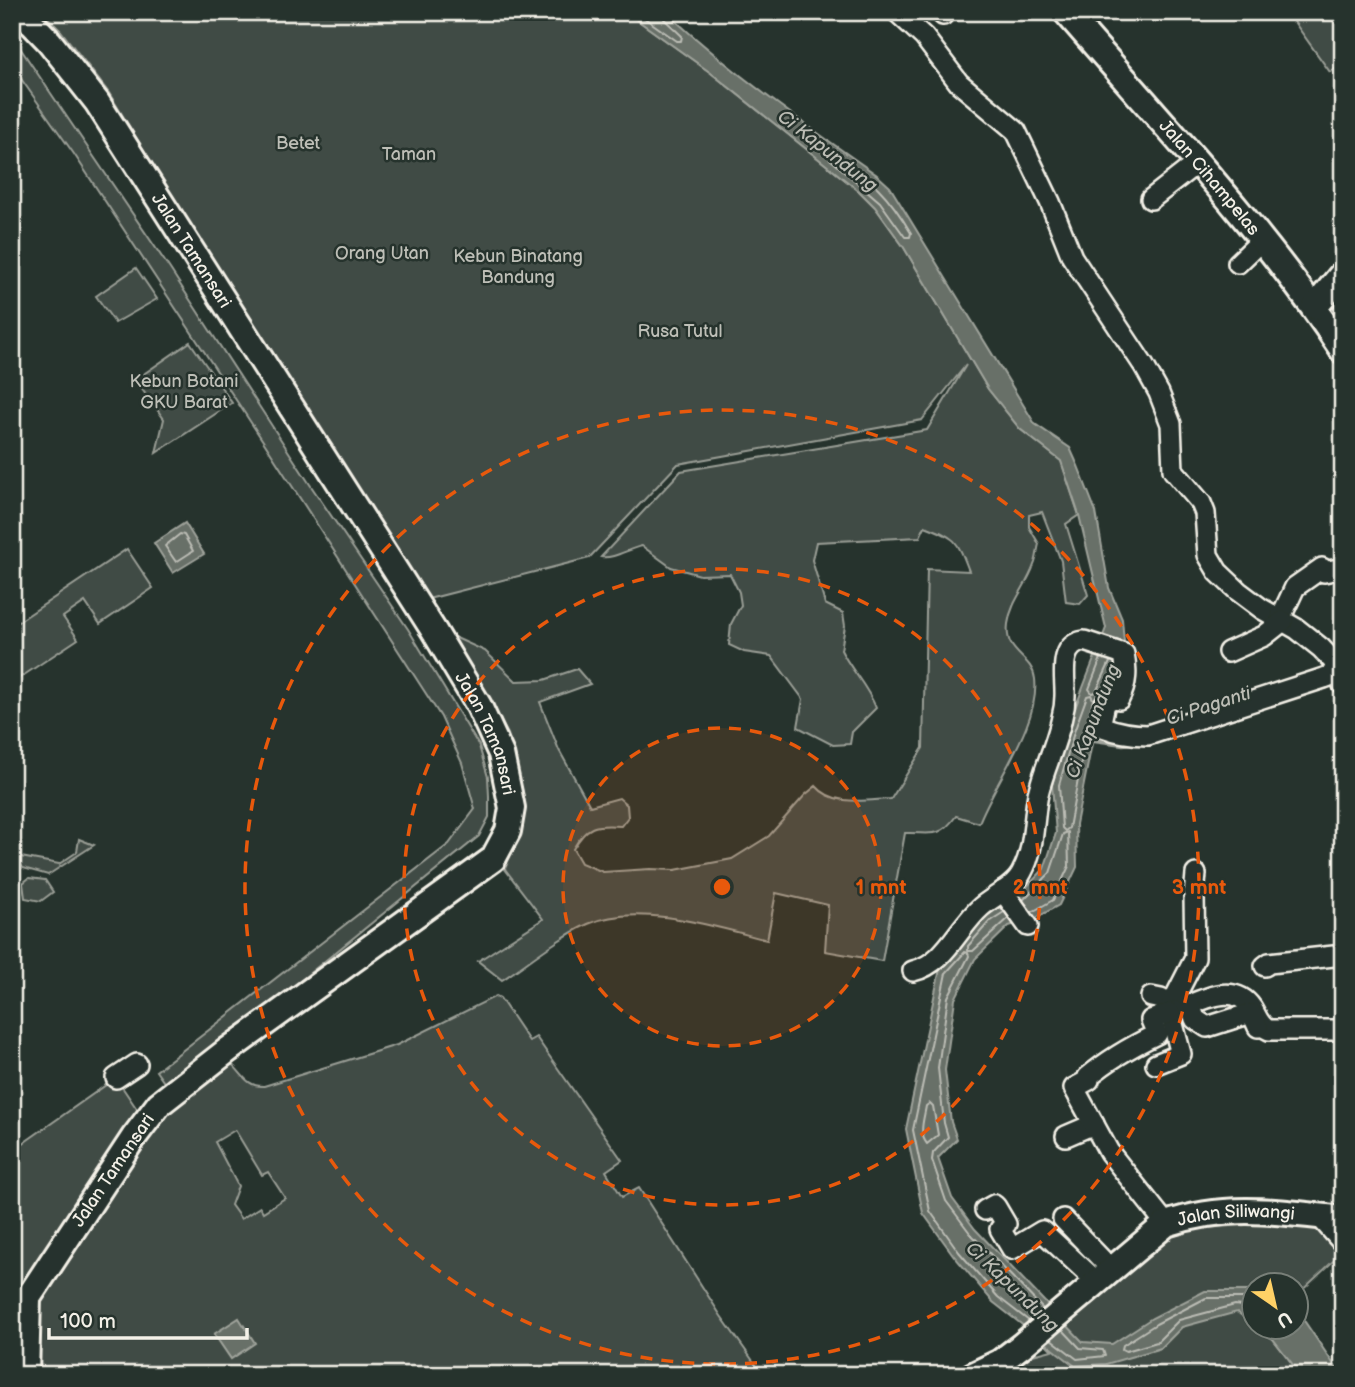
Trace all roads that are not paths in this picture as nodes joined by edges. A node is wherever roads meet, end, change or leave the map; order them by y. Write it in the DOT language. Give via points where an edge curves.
graph roads {
  1 [pos="21,12"];
  2 [pos="1066,12"];
  3 [pos="909,16"];
  4 [pos="1197,163"];
  5 [pos="1151,199"];
  6 [pos="1262,240"];
  7 [pos="1238,263"];
  8 [pos="1343,273"];
  9 [pos="1315,307"];
  10 [pos="1343,351"];
  11 [pos="1343,568"];
  12 [pos="1282,618"];
  13 [pos="1228,652"];
  14 [pos="1340,676"];
  15 [pos="1196,874"];
  16 [pos="1005,895"];
  17 [pos="1027,925"];
  18 [pos="1343,955"];
  19 [pos="1265,966"];
  20 [pos="913,971"];
  21 [pos="1151,997"];
  22 [pos="1177,1008"];
  23 [pos="1259,1028"];
  24 [pos="1343,1030"];
  25 [pos="137,1064"];
  26 [pos="1156,1064"];
  27 [pos="116,1078"];
  28 [pos="1094,1125"];
  29 [pos="1066,1136"];
  30 [pos="985,1210"];
  31 [pos="1331,1218"];
  32 [pos="1063,1219"];
  33 [pos="1166,1224"];
  34 [pos="1343,1243"];
  35 [pos="1104,1276"];
  36 [pos="20,1302"];
  37 [pos="12,1369"];
  38 [pos="25,1375"];
  39 [pos="973,1375"];
  1 -- 36 [label="main road, Jalan Tamansari" via="97,102 434,631 479,706 501,754 512,808 508,831 493,859 159,1104"];
  2 -- 4 [label="main road, Jalan Cihampelas"];
  3 -- 12 [label="street" via="959,83 1016,131 1072,257 1159,393 1171,424 1173,470 1205,513 1208,555 1238,591"];
  4 -- 5 [label="street"];
  4 -- 6 [label="main road, Jalan Cihampelas"];
  6 -- 7 [label="street"];
  6 -- 9 [label="main road, Jalan Cihampelas"];
  8 -- 9 [label="main road"];
  9 -- 10 [label="main road, Jalan Cihampelas"];
  11 -- 12 [label="street" via="1324,572 1322,568 1295,587"];
  12 -- 13 [label="street" via="1264,636"];
  12 -- 14 [label="street" via="1315,643"];
  14 -- 16 [label="street" via="1149,738 1103,727 1105,703 1119,699 1126,666 1122,653 1077,642 1064,661 1062,719 1038,794 1031,849 1021,874"];
  15 -- 22 [label="street" via="1195,958"];
  16 -- 17 [label="street"];
  16 -- 20 [label="street" via="982,906 929,966"];
  18 -- 19 [label="street"];
  21 -- 22 [label="street"];
  22 -- 23 [label="street" via="1207,1027 1252,1014"];
  22 -- 24 [label="street" via="1230,993 1246,1000 1269,1030"];
  22 -- 26 [label="street" via="1181,1054"];
  22 -- 28 [label="street" via="1151,1020 1157,1034 1101,1065 1089,1080 1074,1088"];
  25 -- 27 [label="street"];
  28 -- 29 [label="street"];
  28 -- 33 [label="street" via="1109,1152"];
  30 -- 35 [label="street" via="996,1207 1006,1224 1000,1229 1012,1249 1042,1231"];
  31 -- 33 [label="main road, Jalan Siliwangi" via="1238,1209"];
  31 -- 34 [label="street"];
  32 -- 35 [label="street"];
  33 -- 35 [label="main road, Jalan Siliwangi"];
  35 -- 39 [label="main road, Jalan Siliwangi" via="1000,1362"];
  36 -- 38 [label="main road, Jalan Tamansari"];
  37 -- 38 [label="street"];
}
